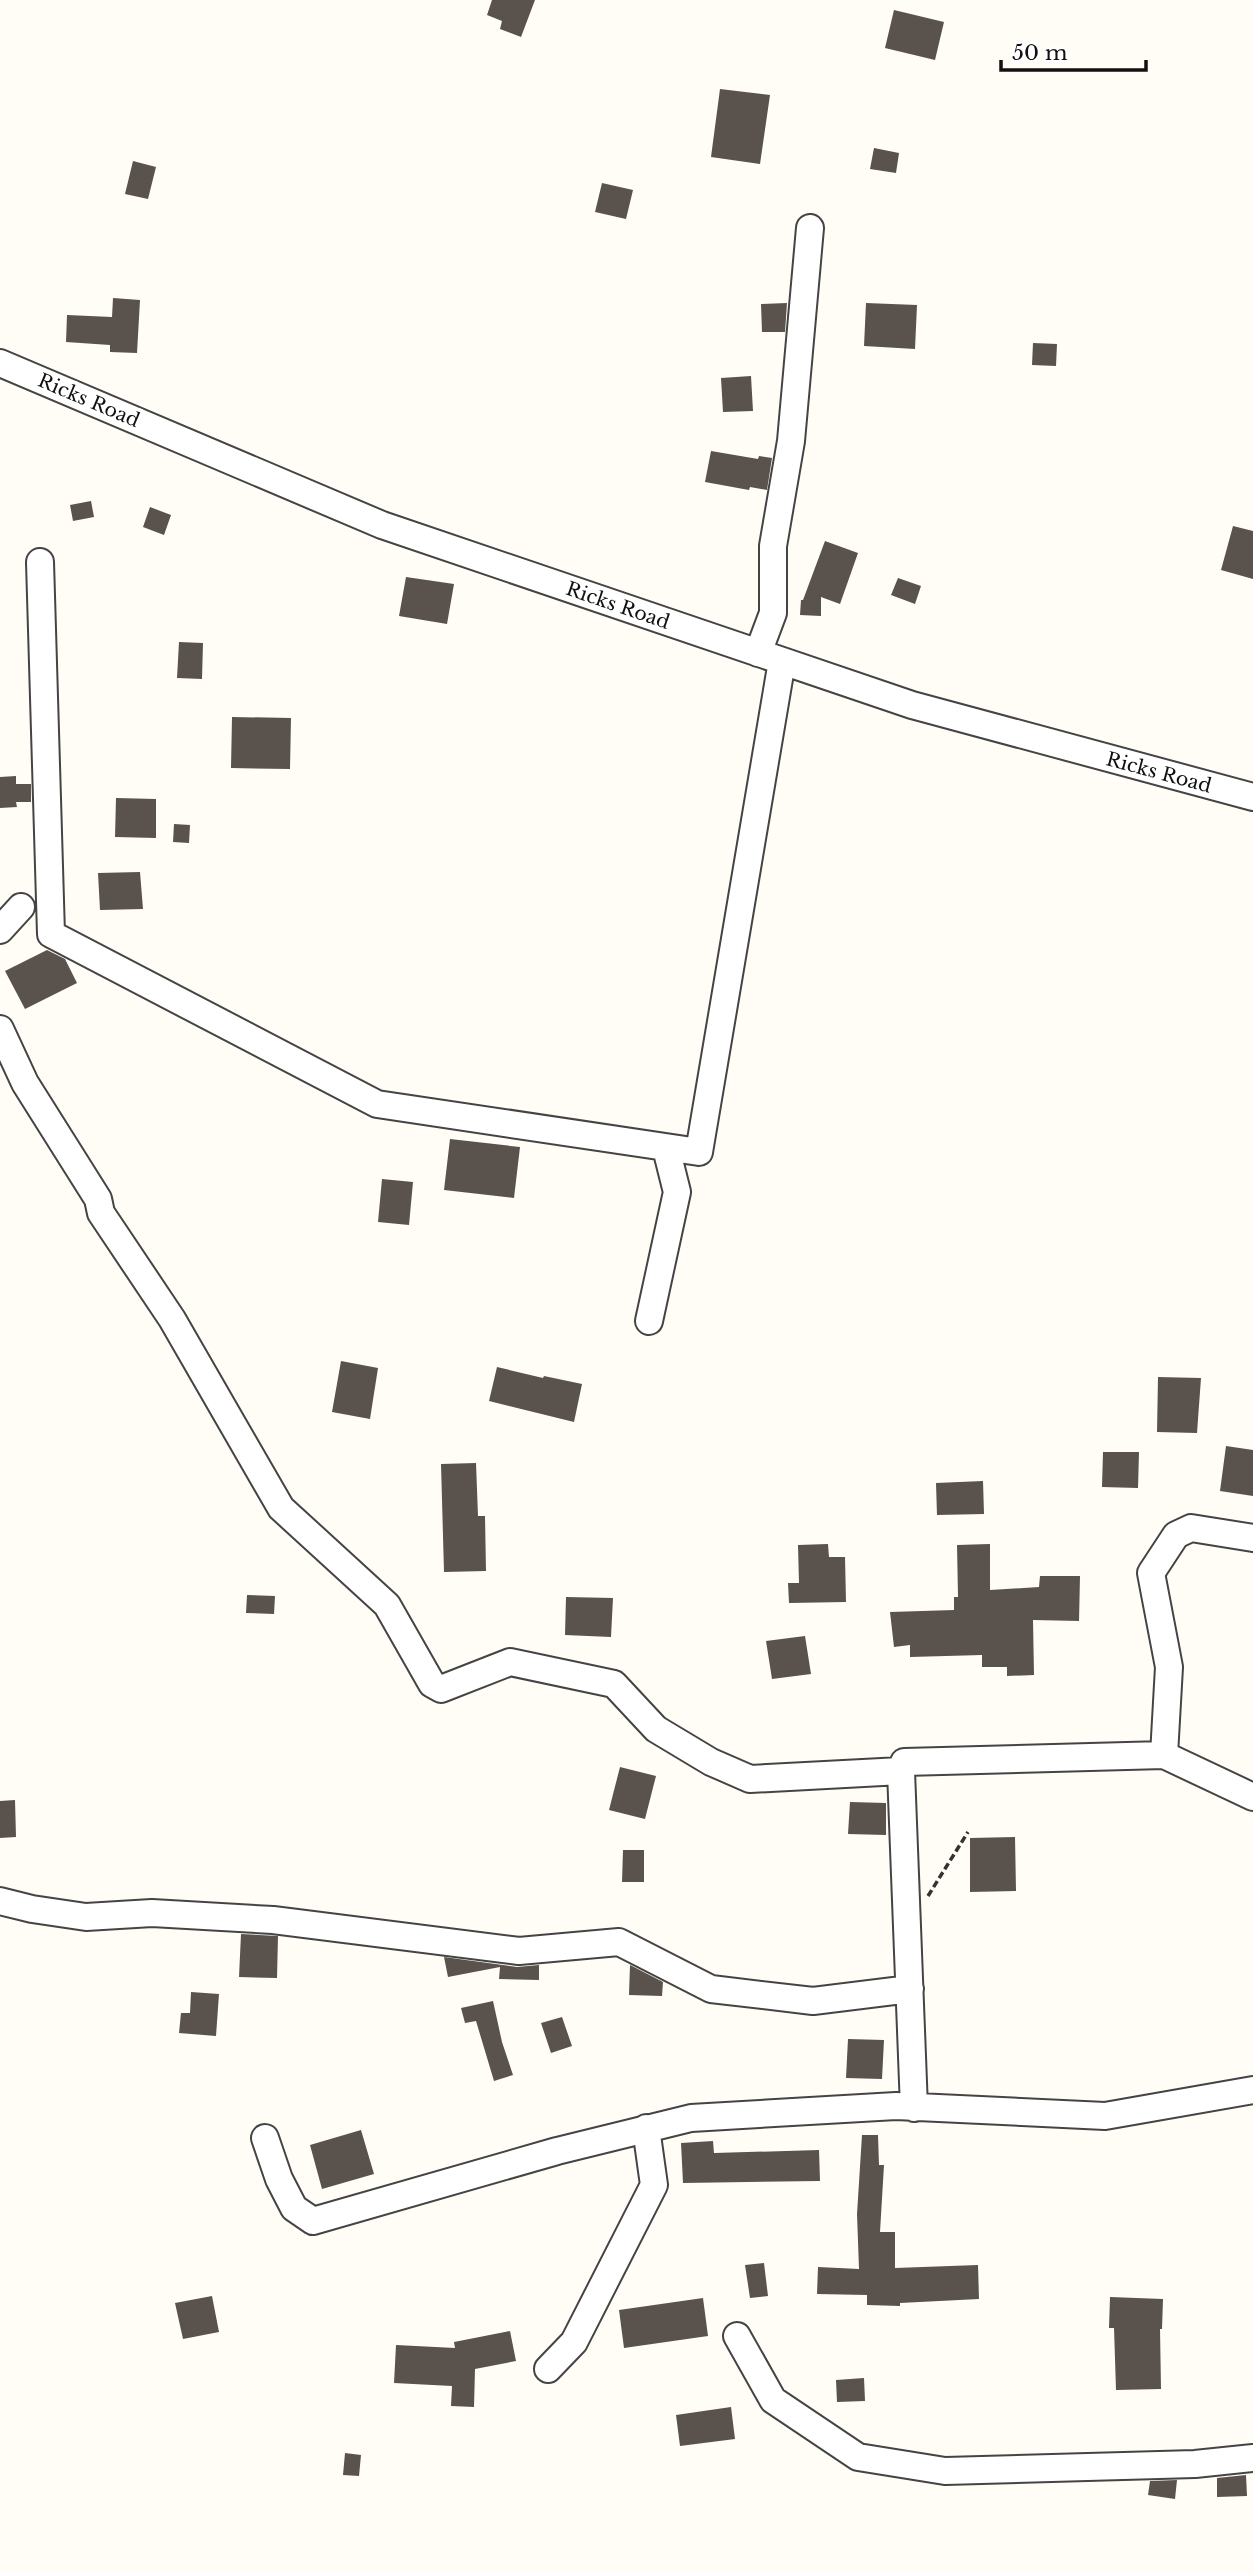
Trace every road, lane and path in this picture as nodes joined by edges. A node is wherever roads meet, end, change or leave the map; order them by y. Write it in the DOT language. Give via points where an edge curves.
graph roads {
  1 [pos="810,228"];
  2 [pos="0,362"];
  3 [pos="40,562"];
  4 [pos="770,657"];
  5 [pos="1253,797"];
  6 [pos="21,907"];
  7 [pos="0,930"];
  8 [pos="0,1029"];
  9 [pos="666,1148"];
  10 [pos="649,1321"];
  11 [pos="1253,1538"];
  12 [pos="1164,1755"];
  13 [pos="901,1771"];
  14 [pos="1253,1797"];
  15 [pos="968,1832"];
  16 [pos="0,1901"];
  17 [pos="908,1927"];
  18 [pos="910,1989"];
  19 [pos="1253,2090"];
  20 [pos="914,2108"];
  21 [pos="646,2128"];
  22 [pos="265,2138"];
  23 [pos="737,2336"];
  24 [pos="548,2369"];
  25 [pos="1253,2458"];
  1 -- 4 [label="street" via="791,441 774,546"];
  2 -- 4 [label="street, Ricks Road" via="382,525"];
  3 -- 9 [label="street" via="51,934 377,1104"];
  4 -- 5 [label="street, Ricks Road" via="912,705"];
  4 -- 9 [label="street" via="699,1152"];
  6 -- 7 [label="street"];
  8 -- 13 [label="street" via="25,1083 98,1199 101,1213 172,1319 281,1508 387,1605 432,1684 441,1689 510,1662 614,1684 656,1729 750,1779"];
  9 -- 10 [label="street" via="677,1192"];
  11 -- 12 [label="street" via="1191,1528 1176,1535 1151,1573 1170,1667"];
  12 -- 13 [label="street" via="904,1762"];
  12 -- 14 [label="street"];
  13 -- 17 [label="street"];
  15 -- 17 [label="path"];
  16 -- 18 [label="street" via="86,1917 152,1913 273,1920 519,1951 619,1942 711,1989 813,2001"];
  17 -- 18 [label="street"];
  18 -- 20 [label="street"];
  19 -- 20 [label="street" via="1105,2116"];
  20 -- 21 [label="street" via="879,2106 691,2118"];
  21 -- 22 [label="street" via="313,2221 294,2208"];
  21 -- 24 [label="street" via="654,2185 574,2342"];
  23 -- 25 [label="street" via="774,2400 858,2457 945,2471 1195,2464"];
}
